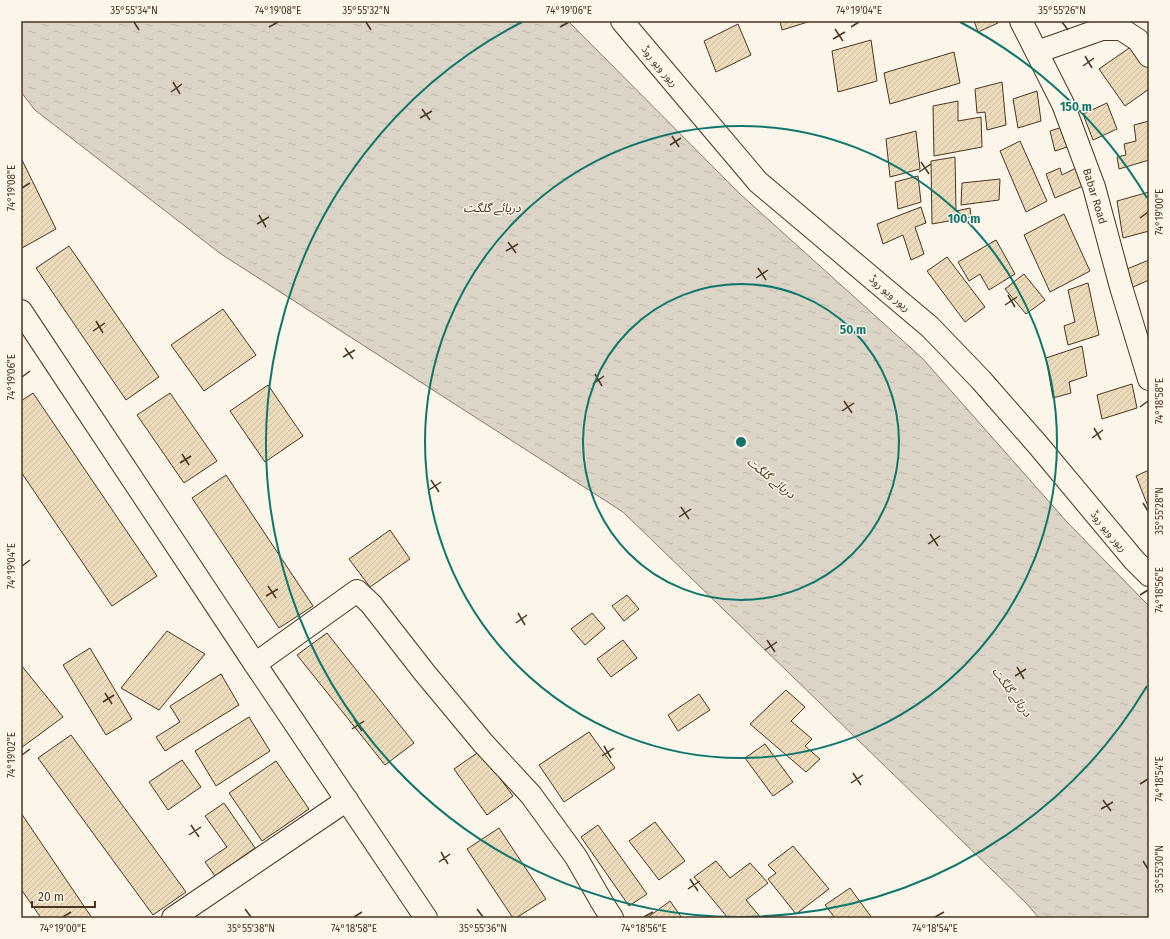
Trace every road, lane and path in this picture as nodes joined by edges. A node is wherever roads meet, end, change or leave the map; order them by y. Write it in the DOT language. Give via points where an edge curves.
graph roads {
  1 [pos="622,21"];
  2 [pos="1021,21"];
  3 [pos="1037,52"];
  4 [pos="1149,56"];
  5 [pos="21,311"];
  6 [pos="1148,375"];
  7 [pos="1149,575"];
  8 [pos="255,664"];
  9 [pos="346,800"];
  10 [pos="173,918"];
  11 [pos="426,918"];
  12 [pos="612,918"];
  1 -- 7 [label="main road, ریور ویو روڈ" via="758,182 930,327 981,380"];
  2 -- 3 [label="main road, Babar Road"];
  3 -- 4 [label="main road" via="1102,29 1121,29 1138,40"];
  3 -- 6 [label="main road, Babar Road" via="1063,104 1094,187"];
  5 -- 8 [label="main road"];
  8 -- 9 [label="main road"];
  8 -- 12 [label="main road" via="357,591 371,604 473,731 531,795 576,857"];
  9 -- 10 [label="main road"];
  9 -- 11 [label="main road"];
}
